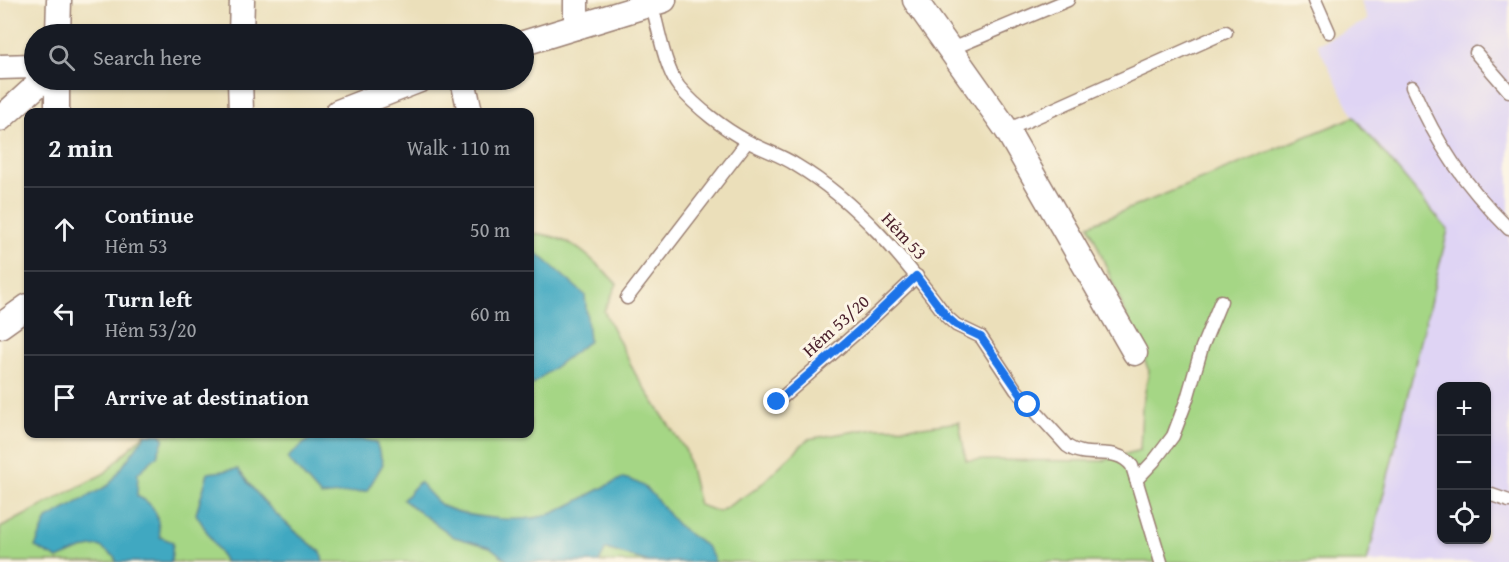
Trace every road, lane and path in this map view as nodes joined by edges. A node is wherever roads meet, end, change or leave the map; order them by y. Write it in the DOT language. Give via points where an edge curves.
graph roads {
  1 [pos="59,0"];
  2 [pos="242,0"];
  3 [pos="576,0"];
  4 [pos="915,0"];
  5 [pos="1068,0"];
  6 [pos="1315,0"];
  7 [pos="658,2"];
  8 [pos="58,24"];
  9 [pos="241,24"];
  10 [pos="576,27"];
  11 [pos="1226,32"];
  12 [pos="1329,32"];
  13 [pos="534,40"];
  14 [pos="951,49"];
  15 [pos="1476,53"];
  16 [pos="24,66"];
  17 [pos="0,67"];
  18 [pos="1412,87"];
  19 [pos="32,90"];
  20 [pos="57,90"];
  21 [pos="240,90"];
  22 [pos="394,90"];
  23 [pos="465,90"];
  24 [pos="1509,91"];
  25 [pos="57,108"];
  26 [pos="241,108"];
  27 [pos="348,108"];
  28 [pos="469,108"];
  29 [pos="0,119"];
  30 [pos="1007,130"];
  31 [pos="747,142"];
  32 [pos="1509,230"];
  33 [pos="916,276"];
  34 [pos="627,298"];
  35 [pos="1221,301"];
  36 [pos="24,309"];
  37 [pos="1,323"];
  38 [pos="1135,353"];
  39 [pos="777,402"];
  40 [pos="1136,480"];
  41 [pos="1491,495"];
  42 [pos="1509,501"];
  43 [pos="1161,562"];
  1 -- 8 [label="street"];
  2 -- 9 [label="street"];
  3 -- 10 [label="street"];
  4 -- 14 [label="street"];
  5 -- 14 [label="lane"];
  6 -- 12 [label="lane"];
  7 -- 10 [label="street"];
  7 -- 31 [label="lane, Hẻm 53" via="672,73 680,88"];
  10 -- 13 [label="street"];
  11 -- 30 [label="lane"];
  14 -- 30 [label="street"];
  15 -- 24 [label="lane"];
  16 -- 17 [label="street"];
  18 -- 32 [label="lane" via="1452,166"];
  19 -- 29 [label="street"];
  20 -- 25 [label="street"];
  21 -- 26 [label="street"];
  22 -- 27 [label="street"];
  23 -- 28 [label="street"];
  30 -- 38 [label="street"];
  31 -- 33 [label="lane, Hẻm 53" via="796,164 822,182 886,240"];
  31 -- 34 [label="lane"];
  33 -- 39 [label="lane, Hẻm 53/20"];
  33 -- 40 [label="lane, Hẻm 53" via="947,317 981,337 1016,390 1067,446 1087,455 1119,454 1132,466"];
  35 -- 40 [label="lane" via="1173,436"];
  36 -- 37 [label="street"];
  40 -- 43 [label="lane"];
  41 -- 42 [label="lane"];
}
